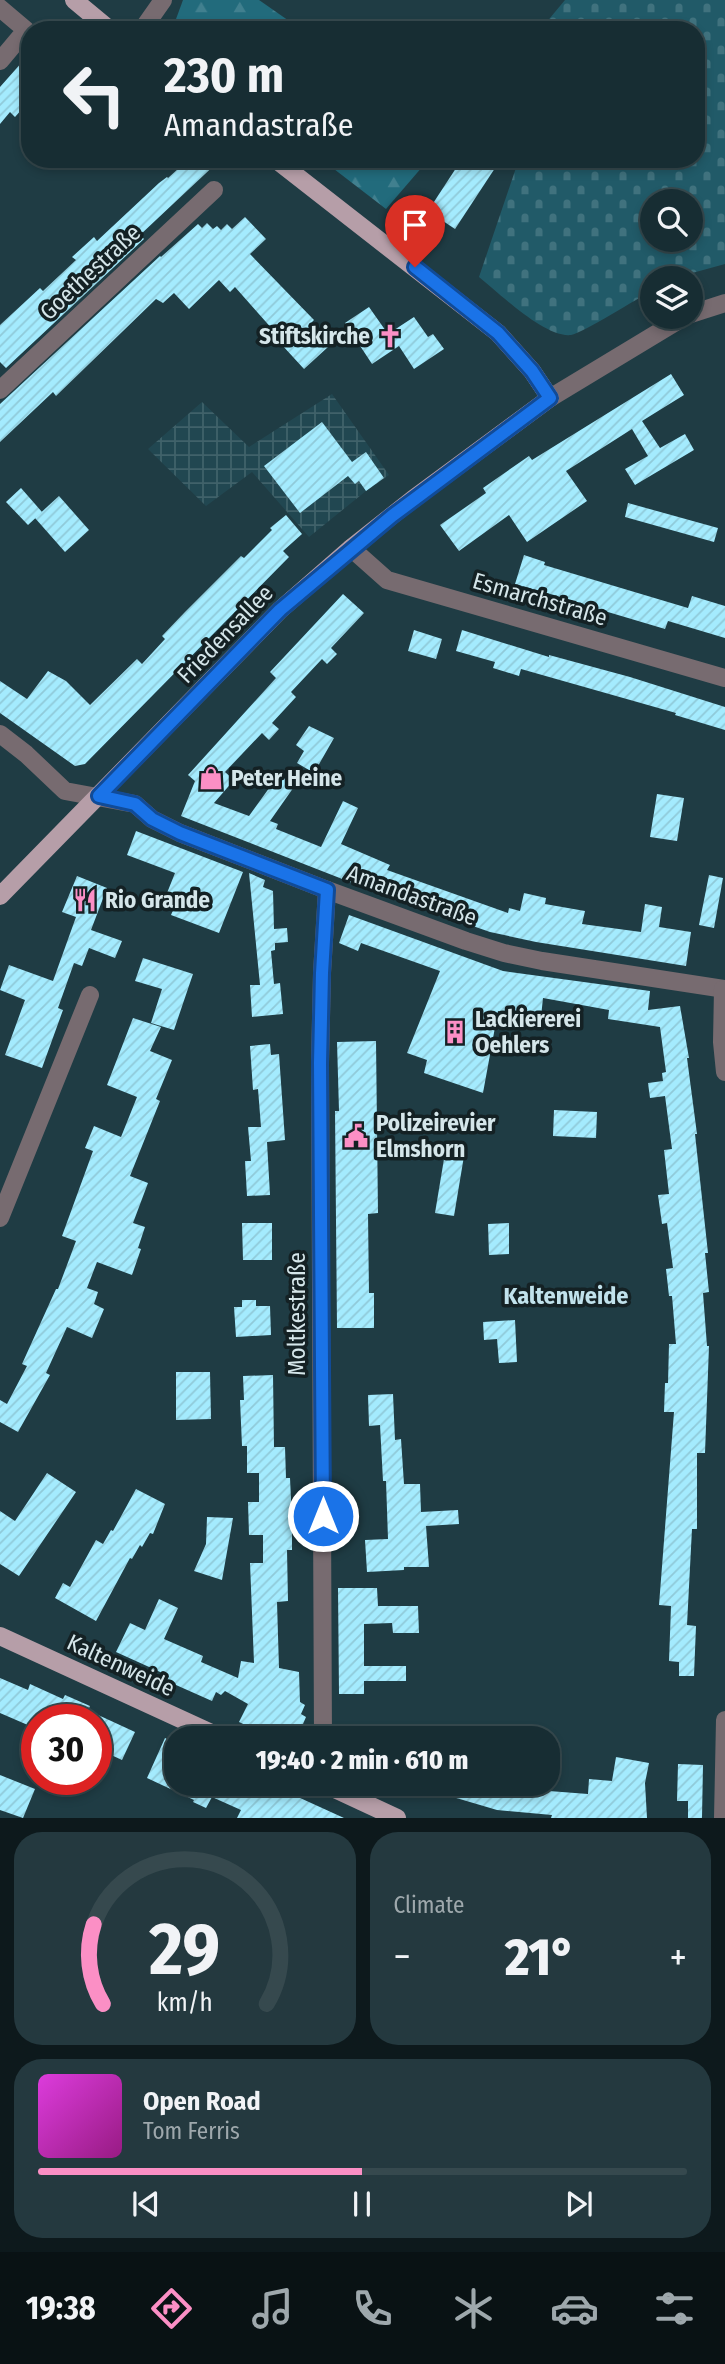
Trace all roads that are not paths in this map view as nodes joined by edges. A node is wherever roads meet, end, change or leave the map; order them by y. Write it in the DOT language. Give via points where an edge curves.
graph roads {
  1 [pos="74,0"];
  2 [pos="163,0"];
  3 [pos="0,8"];
  4 [pos="99,21"];
  5 [pos="148,21"];
  6 [pos="21,26"];
  7 [pos="21,36"];
  8 [pos="0,61"];
  9 [pos="287,168"];
  10 [pos="214,190"];
  11 [pos="725,303"];
  12 [pos="703,310"];
  13 [pos="664,329"];
  14 [pos="0,390"];
  15 [pos="550,398"];
  16 [pos="351,548"];
  17 [pos="725,678"];
  18 [pos="0,734"];
  19 [pos="99,796"];
  20 [pos="327,890"];
  21 [pos="0,896"];
  22 [pos="724,989"];
  23 [pos="90,995"];
  24 [pos="725,1072"];
  25 [pos="0,1218"];
  26 [pos="0,1636"];
  27 [pos="725,1720"];
  28 [pos="196,1726"];
  29 [pos="323,1726"];
  30 [pos="350,1796"];
  31 [pos="397,1818"];
  32 [pos="723,1818"];
  1 -- 4 [label="main road"];
  2 -- 5 [label="street"];
  3 -- 6 [label="street"];
  7 -- 8 [label="street"];
  9 -- 15 [label="main road" via="498,333"];
  10 -- 14 [label="street, Goethestraße"];
  11 -- 12 [label="street"];
  13 -- 15 [label="street, Friedensallee"];
  15 -- 16 [label="main road, Friedensallee"];
  16 -- 17 [label="street, Esmarchstraße" via="387,580"];
  16 -- 19 [label="main road, Friedensallee" via="280,610"];
  18 -- 19 [label="street, Amandastraße" via="65,791"];
  19 -- 20 [label="street, Amandastraße" via="135,804 180,833"];
  19 -- 21 [label="main road, Friedensallee"];
  20 -- 22 [label="street, Amandastraße" via="504,953"];
  20 -- 29 [label="street, Moltkestraße" via="320,1063"];
  22 -- 24 [label="street"];
  23 -- 25 [label="street"];
  26 -- 28 [label="main road, Kaltenweide"];
  27 -- 32 [label="street"];
  30 -- 31 [label="main road"];
}
